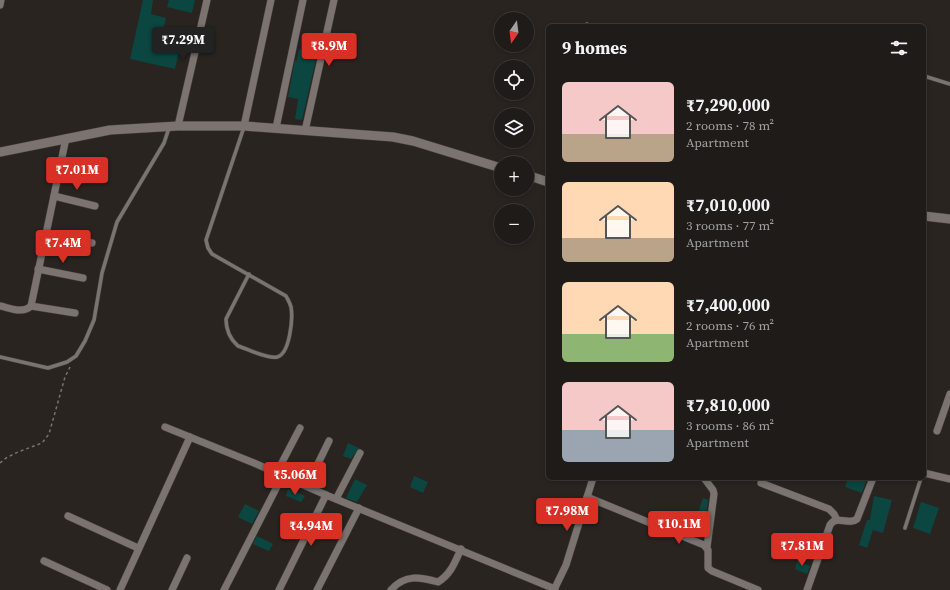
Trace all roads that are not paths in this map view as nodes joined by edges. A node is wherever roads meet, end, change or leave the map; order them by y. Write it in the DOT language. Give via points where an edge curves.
graph roads {
  1 [pos="1,0"];
  2 [pos="207,0"];
  3 [pos="271,0"];
  4 [pos="303,0"];
  5 [pos="334,0"];
  6 [pos="0,5"];
  7 [pos="926,77"];
  8 [pos="950,84"];
  9 [pos="173,126"];
  10 [pos="244,126"];
  11 [pos="276,128"];
  12 [pos="305,130"];
  13 [pos="66,138"];
  14 [pos="0,152"];
  15 [pos="494,166"];
  16 [pos="534,176"];
  17 [pos="546,178"];
  18 [pos="54,196"];
  19 [pos="95,206"];
  20 [pos="926,216"];
  21 [pos="950,218"];
  22 [pos="46,233"];
  23 [pos="92,243"];
  24 [pos="38,269"];
  25 [pos="249,274"];
  26 [pos="83,278"];
  27 [pos="0,306"];
  28 [pos="30,306"];
  29 [pos="75,313"];
  30 [pos="0,356"];
  31 [pos="950,394"];
  32 [pos="165,427"];
  33 [pos="300,428"];
  34 [pos="937,432"];
  35 [pos="190,437"];
  36 [pos="329,441"];
  37 [pos="360,453"];
  38 [pos="280,474"];
  39 [pos="926,474"];
  40 [pos="592,480"];
  41 [pos="706,480"];
  42 [pos="762,480"];
  43 [pos="872,480"];
  44 [pos="920,480"];
  45 [pos="950,480"];
  46 [pos="307,486"];
  47 [pos="326,495"];
  48 [pos="588,497"];
  49 [pos="336,499"];
  50 [pos="358,508"];
  51 [pos="68,516"];
  52 [pos="837,520"];
  53 [pos="905,528"];
  54 [pos="707,547"];
  55 [pos="138,548"];
  56 [pos="461,549"];
  57 [pos="187,558"];
  58 [pos="44,561"];
  59 [pos="555,589"];
  60 [pos="107,590"];
  61 [pos="120,590"];
  62 [pos="172,590"];
  63 [pos="224,590"];
  64 [pos="279,590"];
  65 [pos="317,590"];
  66 [pos="391,590"];
  67 [pos="758,590"];
  68 [pos="807,590"];
  1 -- 6 [label="street"];
  2 -- 9 [label="street"];
  3 -- 10 [label="street"];
  4 -- 11 [label="street"];
  5 -- 12 [label="street"];
  7 -- 8 [label="lane"];
  9 -- 10 [label="street"];
  9 -- 13 [label="street" via="110,130"];
  9 -- 30 [label="lane" via="117,222 102,273 94,320 76,356 48,368"];
  10 -- 11 [label="street"];
  10 -- 25 [label="lane" via="206,240 212,254"];
  11 -- 12 [label="street"];
  12 -- 15 [label="street" via="393,137"];
  13 -- 14 [label="street"];
  13 -- 18 [label="street"];
  16 -- 17 [label="street"];
  18 -- 19 [label="street"];
  18 -- 22 [label="street"];
  20 -- 21 [label="street"];
  22 -- 23 [label="street"];
  22 -- 24 [label="street"];
  24 -- 26 [label="street"];
  24 -- 28 [label="street"];
  25 -- 25 [label="lane" via="226,319 230,336 238,346 278,357 286,347 289,336 289,302 286,296"];
  27 -- 28 [label="street" via="24,310"];
  28 -- 29 [label="street"];
  31 -- 34 [label="street"];
  32 -- 35 [label="street"];
  33 -- 38 [label="street"];
  35 -- 38 [label="street"];
  35 -- 55 [label="street"];
  36 -- 46 [label="street"];
  37 -- 49 [label="street"];
  38 -- 46 [label="street"];
  38 -- 63 [label="street"];
  39 -- 45 [label="street"];
  40 -- 48 [label="street"];
  41 -- 54 [label="street" via="714,494"];
  42 -- 52 [label="street" via="761,483 829,509"];
  43 -- 52 [label="street" via="857,519 851,522"];
  44 -- 53 [label="lane"];
  46 -- 47 [label="street"];
  47 -- 49 [label="street"];
  47 -- 64 [label="street"];
  48 -- 54 [label="street"];
  48 -- 59 [label="street" via="566,565"];
  49 -- 50 [label="street"];
  50 -- 56 [label="street"];
  50 -- 65 [label="street"];
  51 -- 55 [label="street"];
  52 -- 68 [label="street" via="832,521 830,525"];
  54 -- 67 [label="street" via="708,568"];
  55 -- 61 [label="street"];
  56 -- 59 [label="street"];
  56 -- 66 [label="street" via="453,568 438,582 411,578 400,582"];
  57 -- 62 [label="street"];
  58 -- 60 [label="street"];
}
